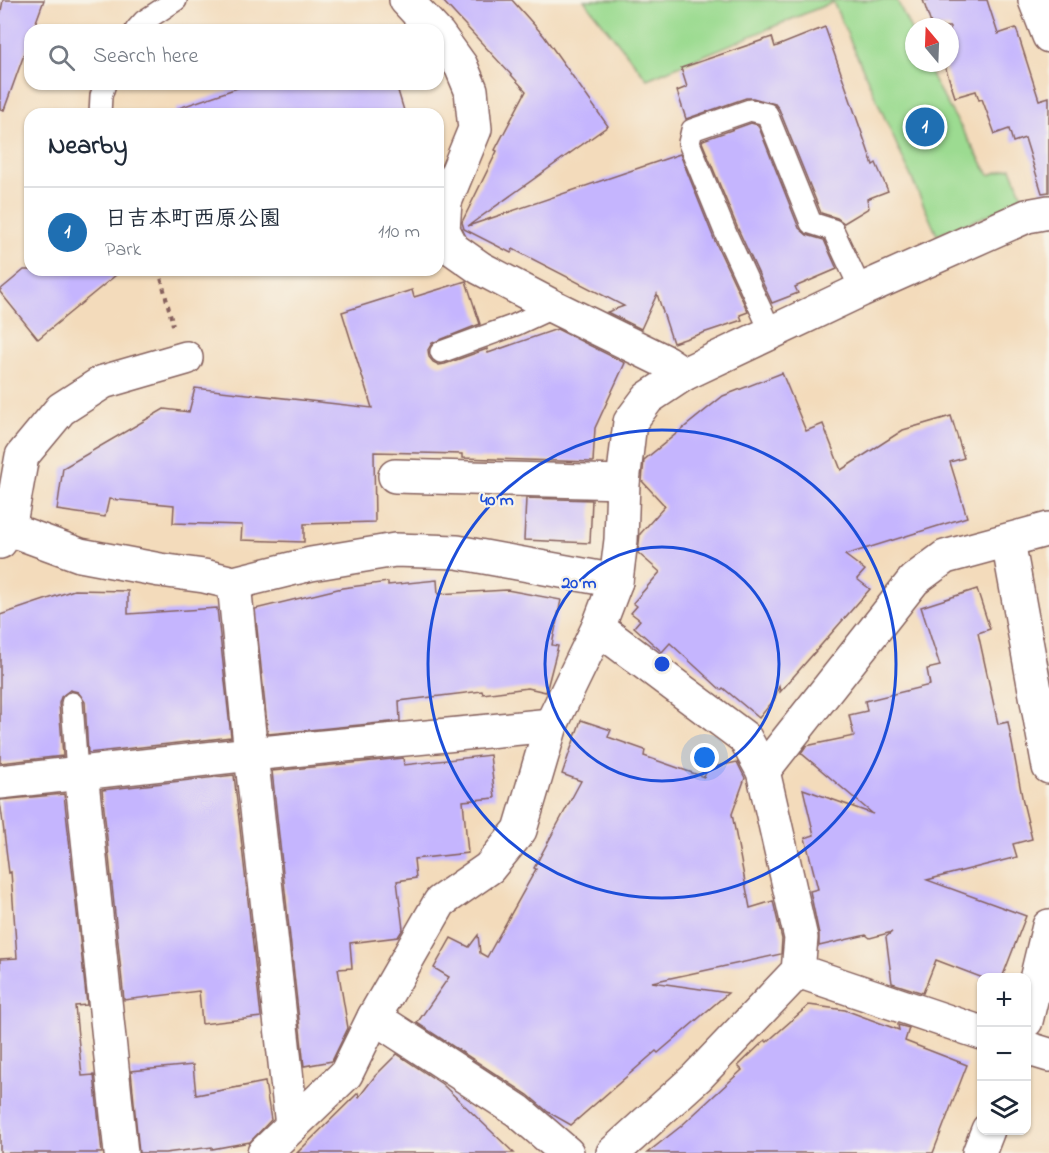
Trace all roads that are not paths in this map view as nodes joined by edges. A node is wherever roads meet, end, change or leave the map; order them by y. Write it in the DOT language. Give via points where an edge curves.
graph roads {
  1 [pos="176,0"];
  2 [pos="406,0"];
  3 [pos="1035,0"];
  4 [pos="141,24"];
  5 [pos="428,24"];
  6 [pos="1048,33"];
  7 [pos="444,42"];
  8 [pos="103,90"];
  9 [pos="100,108"];
  10 [pos="1049,212"];
  11 [pos="444,221"];
  12 [pos="444,232"];
  13 [pos="861,290"];
  14 [pos="554,307"];
  15 [pos="772,334"];
  16 [pos="441,352"];
  17 [pos="184,359"];
  18 [pos="684,374"];
  19 [pos="11,449"];
  20 [pos="395,476"];
  21 [pos="623,482"];
  22 [pos="1049,529"];
  23 [pos="5,536"];
  24 [pos="1008,541"];
  25 [pos="616,581"];
  26 [pos="234,583"];
  27 [pos="598,628"];
  28 [pos="72,704"];
  29 [pos="551,725"];
  30 [pos="251,754"];
  31 [pos="1049,767"];
  32 [pos="763,771"];
  33 [pos="79,772"];
  34 [pos="0,782"];
  35 [pos="1049,926"];
  36 [pos="798,971"];
  37 [pos="1031,1000"];
  38 [pos="374,1017"];
  39 [pos="977,1032"];
  40 [pos="1031,1050"];
  41 [pos="1049,1055"];
  42 [pos="292,1126"];
  43 [pos="987,1135"];
  44 [pos="121,1153"];
  45 [pos="264,1153"];
  46 [pos="567,1153"];
  47 [pos="613,1153"];
  48 [pos="980,1153"];
  1 -- 4 [label="lane"];
  2 -- 5 [label="street"];
  3 -- 6 [label="street"];
  7 -- 11 [label="street" via="461,66 471,90 475,129 446,202"];
  8 -- 9 [label="lane"];
  10 -- 13 [label="street" via="1027,216"];
  12 -- 14 [label="street" via="453,249 480,268"];
  13 -- 15 [label="street"];
  13 -- 15 [label="lane" via="833,230 811,223 767,114 750,110 692,130 689,143"];
  14 -- 16 [label="lane"];
  14 -- 18 [label="street"];
  15 -- 18 [label="street"];
  17 -- 19 [label="street" via="103,382"];
  18 -- 21 [label="street" via="648,398 630,422"];
  19 -- 23 [label="street"];
  20 -- 21 [label="street"];
  21 -- 25 [label="street"];
  22 -- 24 [label="street"];
  23 -- 26 [label="street" via="80,555"];
  24 -- 31 [label="street"];
  24 -- 32 [label="street" via="945,557 915,580"];
  25 -- 26 [label="street" via="457,552 395,550 311,564"];
  25 -- 27 [label="street"];
  26 -- 30 [label="street"];
  27 -- 29 [label="street"];
  27 -- 32 [label="street" via="746,738"];
  28 -- 33 [label="lane"];
  29 -- 30 [label="street"];
  29 -- 38 [label="street" via="520,830 489,868 440,902"];
  30 -- 33 [label="street"];
  30 -- 42 [label="street"];
  32 -- 36 [label="street" via="801,938"];
  33 -- 34 [label="street"];
  33 -- 44 [label="street"];
  35 -- 37 [label="street"];
  36 -- 39 [label="street"];
  36 -- 47 [label="street" via="697,1077"];
  38 -- 42 [label="street" via="346,1074"];
  38 -- 46 [label="street" via="518,1111"];
  40 -- 41 [label="street"];
  42 -- 45 [label="street"];
  43 -- 48 [label="street"];
}
